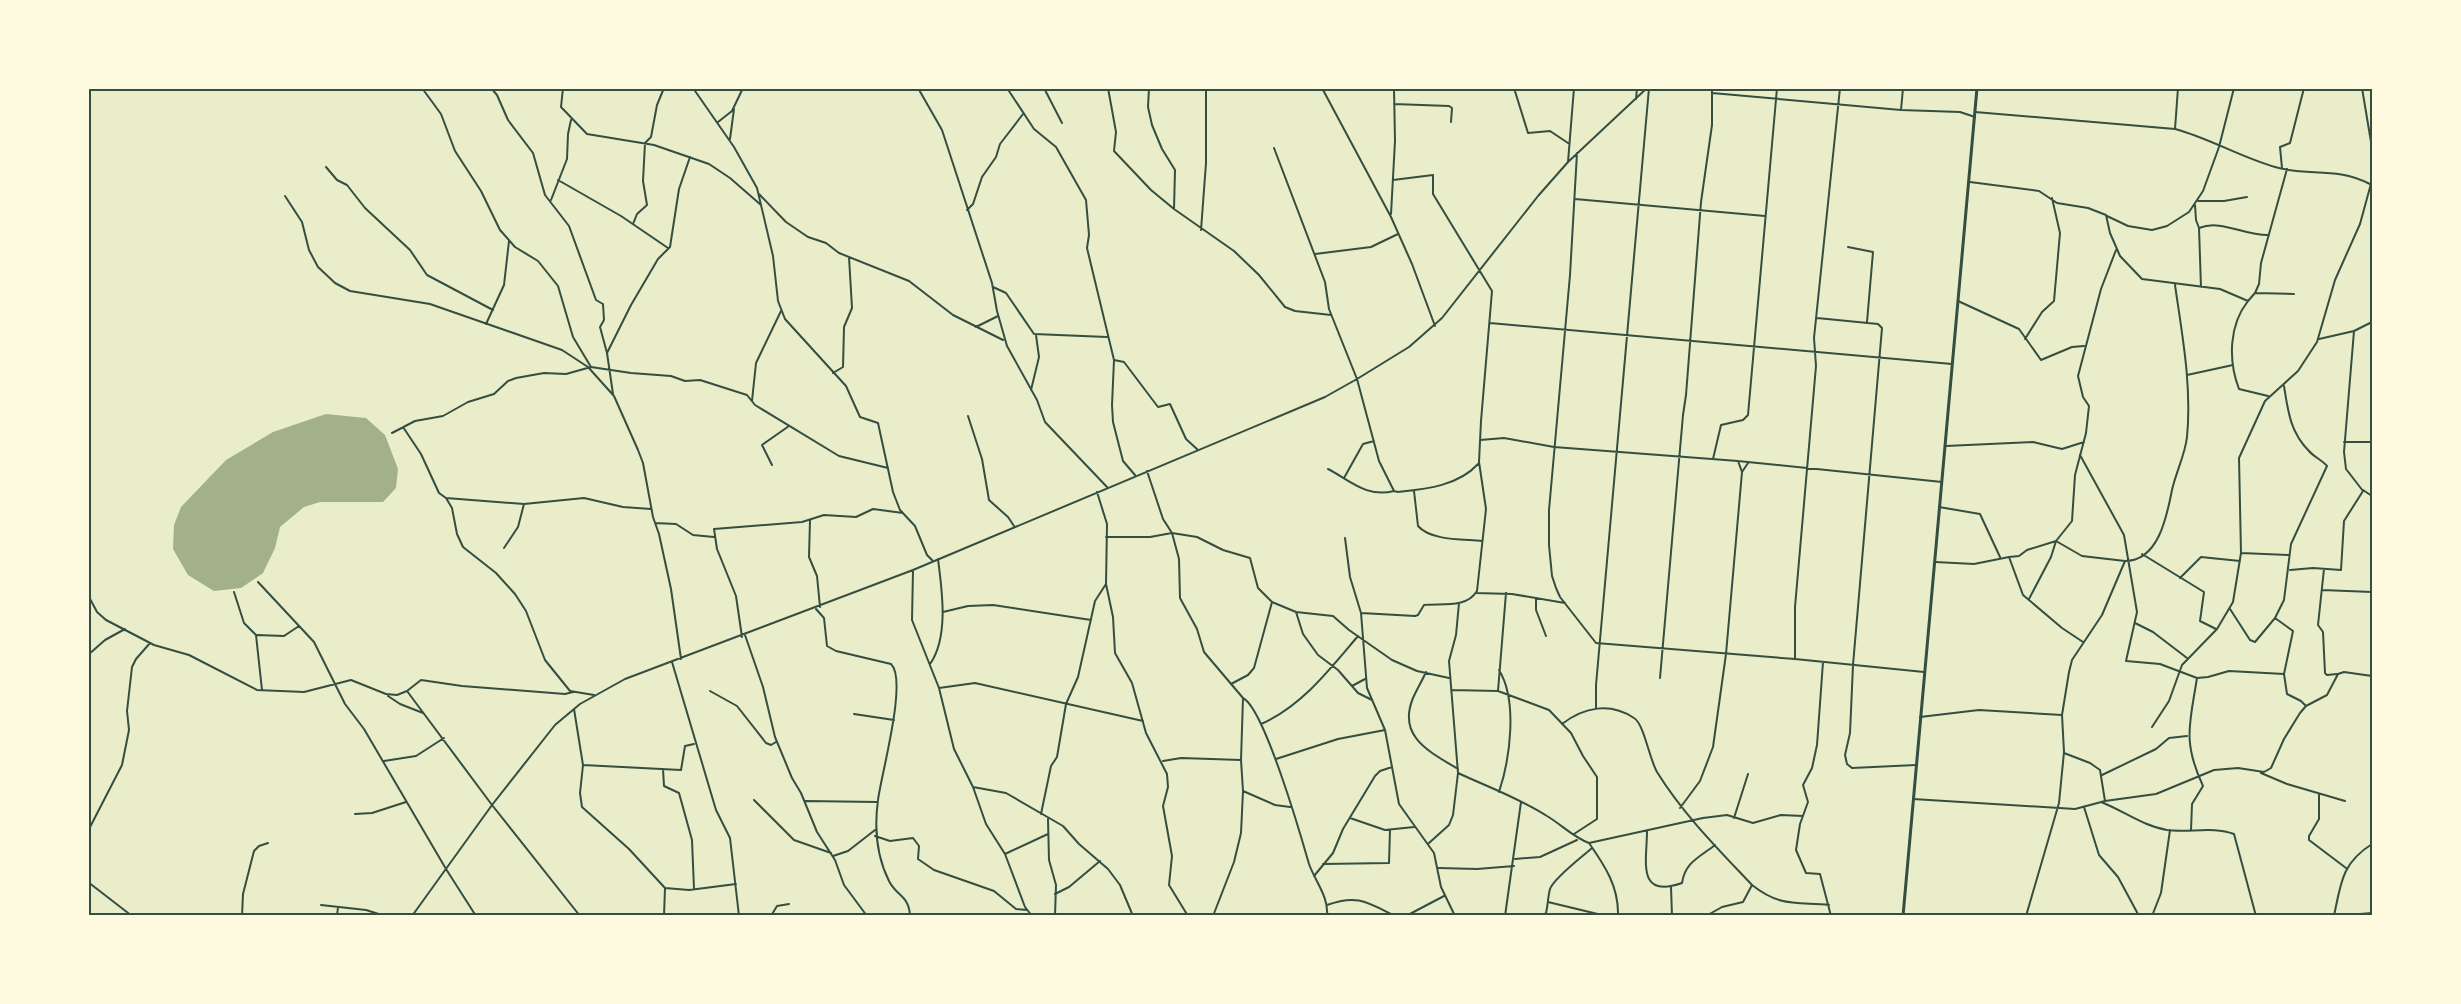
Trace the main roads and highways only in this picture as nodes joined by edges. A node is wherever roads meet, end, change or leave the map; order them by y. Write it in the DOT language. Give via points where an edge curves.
graph roads {
  1 [pos="1977,88"];
  2 [pos="1903,915"];
  1 -- 2 [label="main road"];
}
